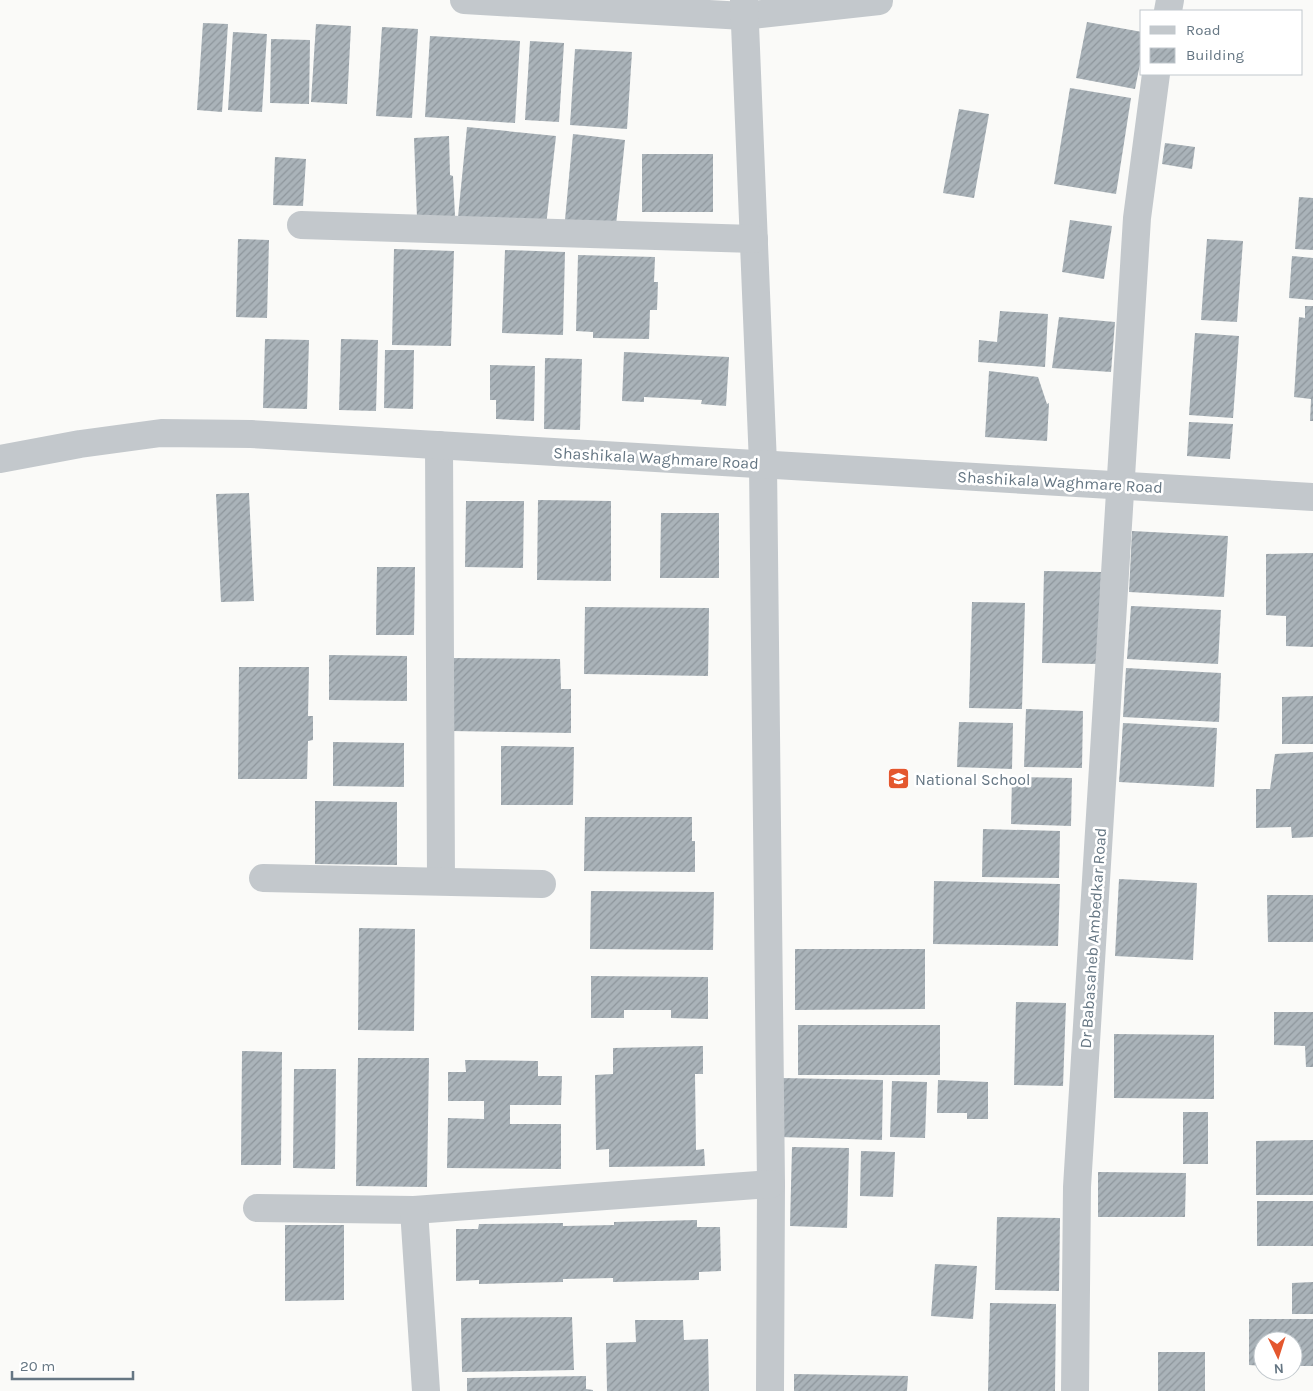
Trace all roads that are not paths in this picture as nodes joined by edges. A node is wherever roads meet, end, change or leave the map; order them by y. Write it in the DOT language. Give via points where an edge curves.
graph roads {
  1 [pos="464,0"];
  2 [pos="880,1"];
  3 [pos="744,8"];
  4 [pos="1156,75"];
  5 [pos="301,225"];
  6 [pos="754,239"];
  7 [pos="439,445"];
  8 [pos="0,459"];
  9 [pos="763,464"];
  10 [pos="1121,486"];
  11 [pos="1313,497"];
  12 [pos="263,878"];
  13 [pos="441,881"];
  14 [pos="542,884"];
  15 [pos="771,1184"];
  16 [pos="257,1208"];
  17 [pos="414,1210"];
  18 [pos="426,1391"];
  19 [pos="770,1391"];
  20 [pos="1075,1391"];
  1 -- 3 [label="street"];
  2 -- 3 [label="street"];
  3 -- 6 [label="street"];
  4 -- 10 [label="street, Dr Babasaheb Ambedkar Road" via="1137,218"];
  5 -- 6 [label="street"];
  6 -- 9 [label="street"];
  7 -- 8 [label="street, Shashikala Waghmare Road" via="251,434 161,433"];
  7 -- 9 [label="street, Shashikala Waghmare Road"];
  7 -- 13 [label="street"];
  9 -- 10 [label="street, Shashikala Waghmare Road"];
  9 -- 15 [label="street"];
  10 -- 11 [label="street, Shashikala Waghmare Road"];
  10 -- 20 [label="street, Dr Babasaheb Ambedkar Road" via="1077,1187"];
  12 -- 13 [label="street"];
  13 -- 14 [label="street"];
  15 -- 17 [label="street"];
  15 -- 19 [label="street"];
  16 -- 17 [label="street"];
  17 -- 18 [label="street"];
}
